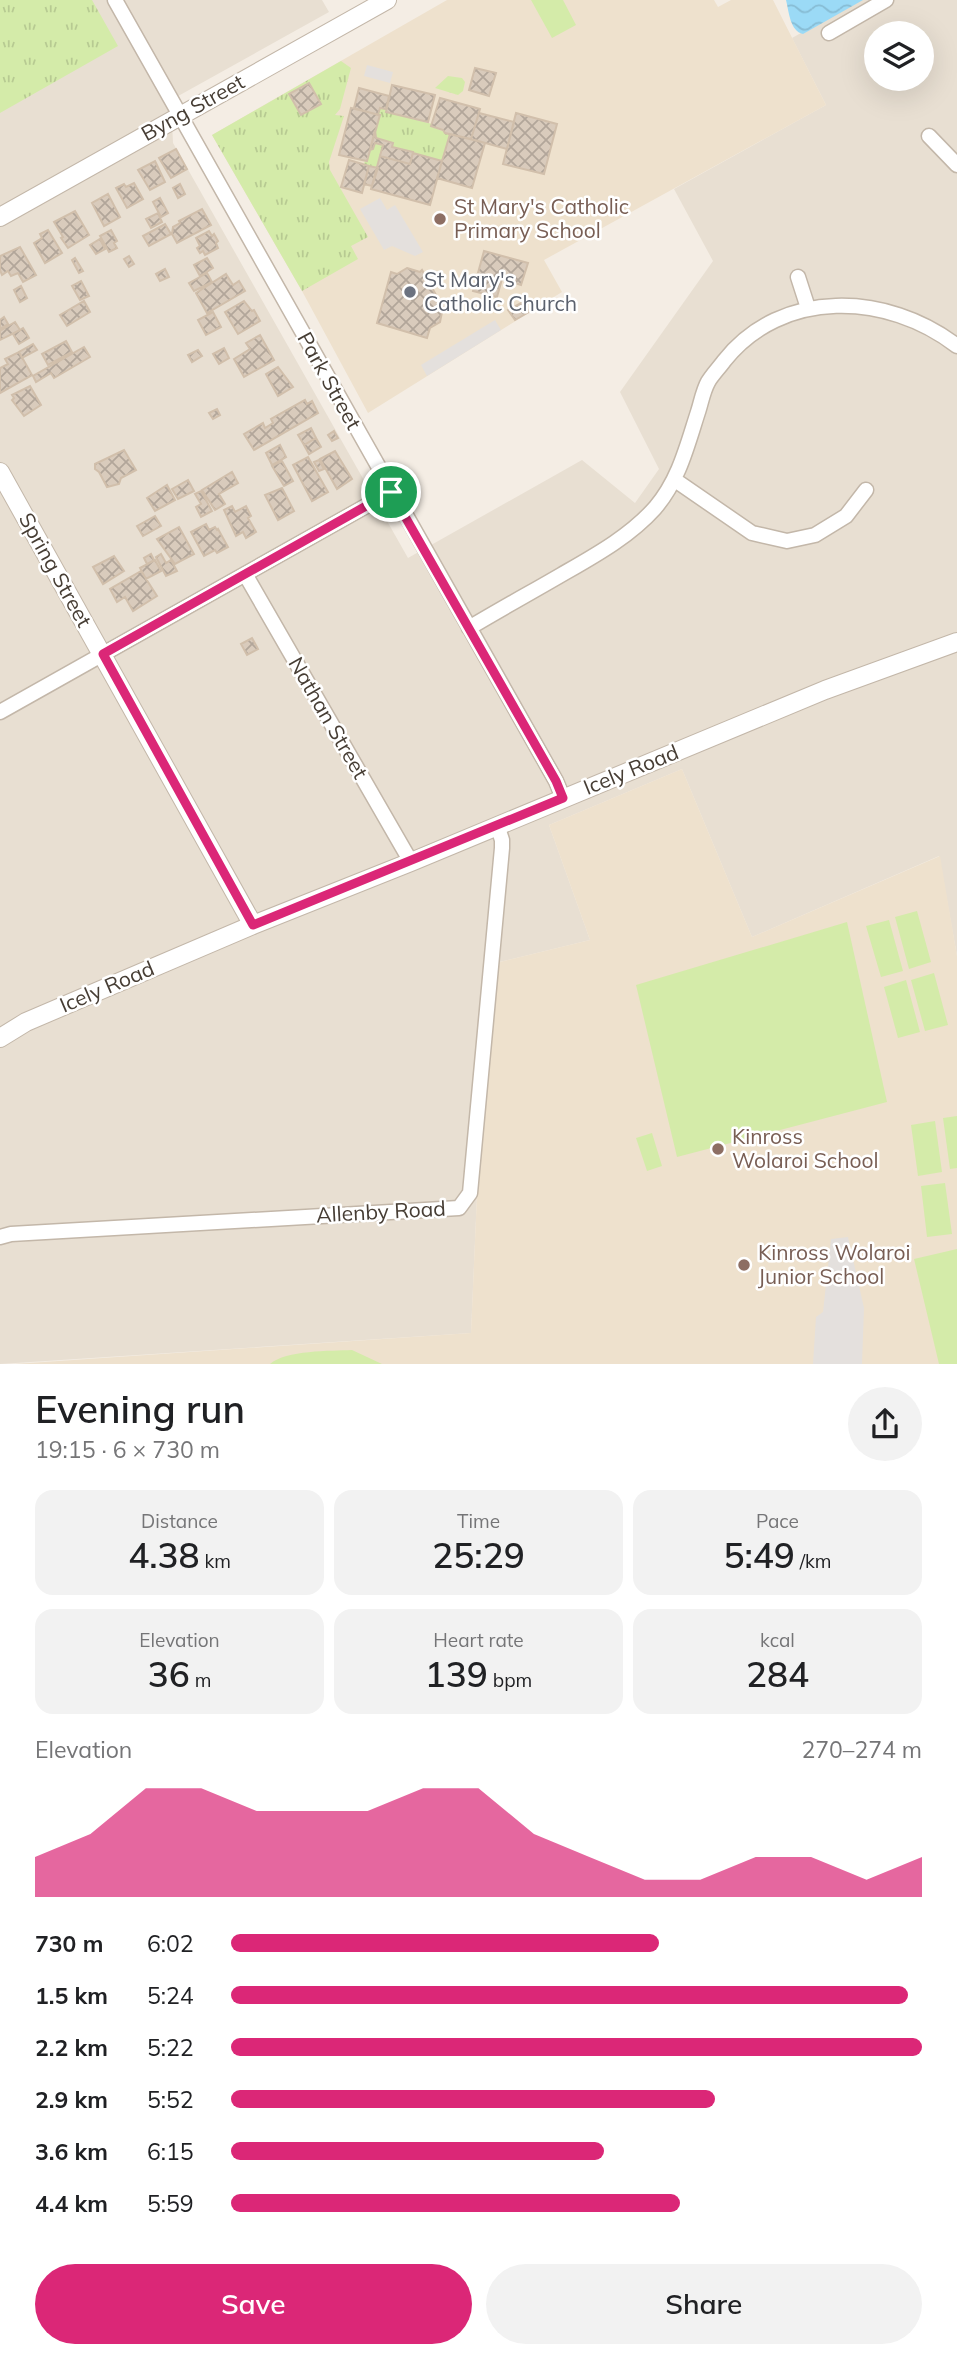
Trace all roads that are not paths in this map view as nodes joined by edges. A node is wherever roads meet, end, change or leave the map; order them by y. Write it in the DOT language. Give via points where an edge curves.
graph roads {
  1 [pos="115,0"];
  2 [pos="387,0"];
  3 [pos="886,0"];
  4 [pos="829,33"];
  5 [pos="179,116"];
  6 [pos="929,136"];
  7 [pos="957,166"];
  8 [pos="0,217"];
  9 [pos="798,277"];
  10 [pos="808,308"];
  11 [pos="957,346"];
  12 [pos="0,472"];
  13 [pos="675,480"];
  14 [pos="866,489"];
  15 [pos="391,492"];
  16 [pos="245,574"];
  17 [pos="468,628"];
  18 [pos="957,642"];
  19 [pos="103,654"];
  20 [pos="0,712"];
  21 [pos="563,798"];
  22 [pos="497,825"];
  23 [pos="411,862"];
  24 [pos="253,925"];
  25 [pos="0,1038"];
  26 [pos="0,1237"];
  1 -- 5 [label="street, Park Street"];
  2 -- 5 [label="street, Byng Street"];
  3 -- 4 [label="street"];
  5 -- 8 [label="street, Byng Street"];
  5 -- 15 [label="street, Park Street"];
  6 -- 7 [label="street"];
  9 -- 10 [label="street"];
  10 -- 11 [label="street" via="851,307 895,314"];
  10 -- 13 [label="street" via="777,318 739,342 707,383"];
  12 -- 19 [label="street, Spring Street"];
  13 -- 14 [label="street" via="752,533 788,541 815,535 846,516"];
  13 -- 17 [label="street" via="654,508 612,546"];
  15 -- 16 [label="street"];
  15 -- 17 [label="street, Park Street"];
  16 -- 19 [label="street"];
  16 -- 23 [label="street, Nathan Street"];
  17 -- 21 [label="street, Park Street"];
  18 -- 21 [label="street, Icely Road" via="847,681"];
  19 -- 20 [label="street"];
  19 -- 24 [label="street, Spring Street"];
  21 -- 22 [label="street, Icely Road"];
  22 -- 23 [label="street, Icely Road"];
  22 -- 26 [label="street, Allenby Road" via="502,848 470,1193 459,1208"];
  23 -- 24 [label="street, Icely Road"];
  24 -- 25 [label="street, Icely Road" via="26,1022"];
}
